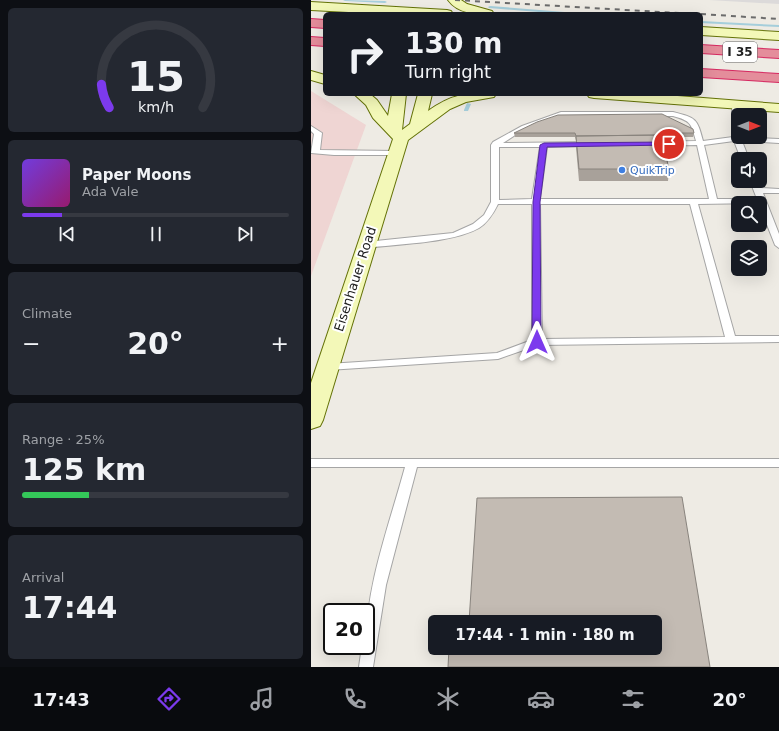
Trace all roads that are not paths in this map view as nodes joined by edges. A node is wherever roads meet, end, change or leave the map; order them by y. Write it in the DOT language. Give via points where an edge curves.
graph roads {
  1 [pos="418,0"];
  2 [pos="429,0"];
  3 [pos="449,0"];
  4 [pos="454,0"];
  5 [pos="311,6"];
  6 [pos="357,9"];
  7 [pos="370,12"];
  8 [pos="408,12"];
  9 [pos="425,12"];
  10 [pos="446,12"];
  11 [pos="481,12"];
  12 [pos="311,23"];
  13 [pos="323,24"];
  14 [pos="703,31"];
  15 [pos="779,36"];
  16 [pos="311,41"];
  17 [pos="323,42"];
  18 [pos="703,49"];
  19 [pos="779,54"];
  20 [pos="703,66"];
  21 [pos="323,71"];
  22 [pos="779,71"];
  23 [pos="703,73"];
  24 [pos="311,74"];
  25 [pos="323,75"];
  26 [pos="779,78"];
  27 [pos="323,79"];
  28 [pos="363,96"];
  29 [pos="399,96"];
  30 [pos="424,96"];
  31 [pos="476,96"];
  32 [pos="622,96"];
  33 [pos="735,104"];
  34 [pos="735,108"];
  35 [pos="779,108"];
  36 [pos="417,126"];
  37 [pos="311,128"];
  38 [pos="397,140"];
  39 [pos="731,140"];
  40 [pos="767,140"];
  41 [pos="779,141"];
  42 [pos="700,143"];
  43 [pos="495,144"];
  44 [pos="598,144"];
  45 [pos="637,144"];
  46 [pos="544,145"];
  47 [pos="313,151"];
  48 [pos="757,190"];
  49 [pos="779,191"];
  50 [pos="759,196"];
  51 [pos="693,201"];
  52 [pos="714,201"];
  53 [pos="731,201"];
  54 [pos="495,202"];
  55 [pos="536,202"];
  56 [pos="767,213"];
  57 [pos="777,232"];
  58 [pos="366,245"];
  59 [pos="779,245"];
  60 [pos="779,339"];
  61 [pos="731,340"];
  62 [pos="537,342"];
  63 [pos="328,367"];
  64 [pos="311,420"];
  65 [pos="412,463"];
  66 [pos="779,463"];
  67 [pos="311,464"];
  68 [pos="365,667"];
  1 -- 6 [label="main road" via="390,7"];
  2 -- 9 [label="main road"];
  3 -- 10 [label="main road"];
  4 -- 11 [label="main road" via="463,7"];
  5 -- 6 [label="main road"];
  6 -- 7 [label="main road"];
  6 -- 8 [label="main road"];
  12 -- 13 [label="highway"];
  14 -- 15 [label="main road"];
  16 -- 17 [label="highway"];
  18 -- 19 [label="highway, I 35"];
  20 -- 22 [label="highway, I 35"];
  21 -- 24 [label="main road"];
  23 -- 26 [label="highway"];
  24 -- 25 [label="main road"];
  24 -- 27 [label="main road"];
  28 -- 38 [label="main road" via="372,103"];
  29 -- 38 [label="main road, Eisenhauer Road"];
  30 -- 36 [label="main road"];
  31 -- 36 [label="main road" via="462,98 445,106"];
  32 -- 33 [label="main road"];
  33 -- 34 [label="lane"];
  33 -- 35 [label="main road"];
  36 -- 38 [label="main road"];
  37 -- 47 [label="lane" via="318,134"];
  38 -- 47 [label="lane" via="333,153"];
  38 -- 58 [label="main road, Eisenhauer Road"];
  39 -- 42 [label="lane"];
  40 -- 41 [label="lane"];
  42 -- 43 [label="lane" via="695,124 688,118 652,113 561,114 524,127"];
  42 -- 45 [label="lane"];
  42 -- 52 [label="lane"];
  43 -- 46 [label="lane"];
  43 -- 54 [label="lane"];
  44 -- 46 [label="lane"];
  46 -- 55 [label="lane"];
  48 -- 49 [label="lane"];
  48 -- 50 [label="lane"];
  51 -- 52 [label="lane"];
  51 -- 55 [label="lane"];
  51 -- 61 [label="lane"];
  52 -- 53 [label="lane"];
  54 -- 55 [label="lane"];
  54 -- 58 [label="lane" via="488,216 476,226 455,235"];
  55 -- 62 [label="lane"];
  56 -- 57 [label="lane"];
  57 -- 59 [label="lane"];
  58 -- 63 [label="main road, Eisenhauer Road"];
  60 -- 61 [label="lane"];
  61 -- 62 [label="lane"];
  62 -- 63 [label="lane" via="498,356"];
  63 -- 64 [label="main road, Eisenhauer Road"];
  65 -- 66 [label="lane"];
  65 -- 67 [label="lane"];
  65 -- 68 [label="lane" via="379,585"];
}
